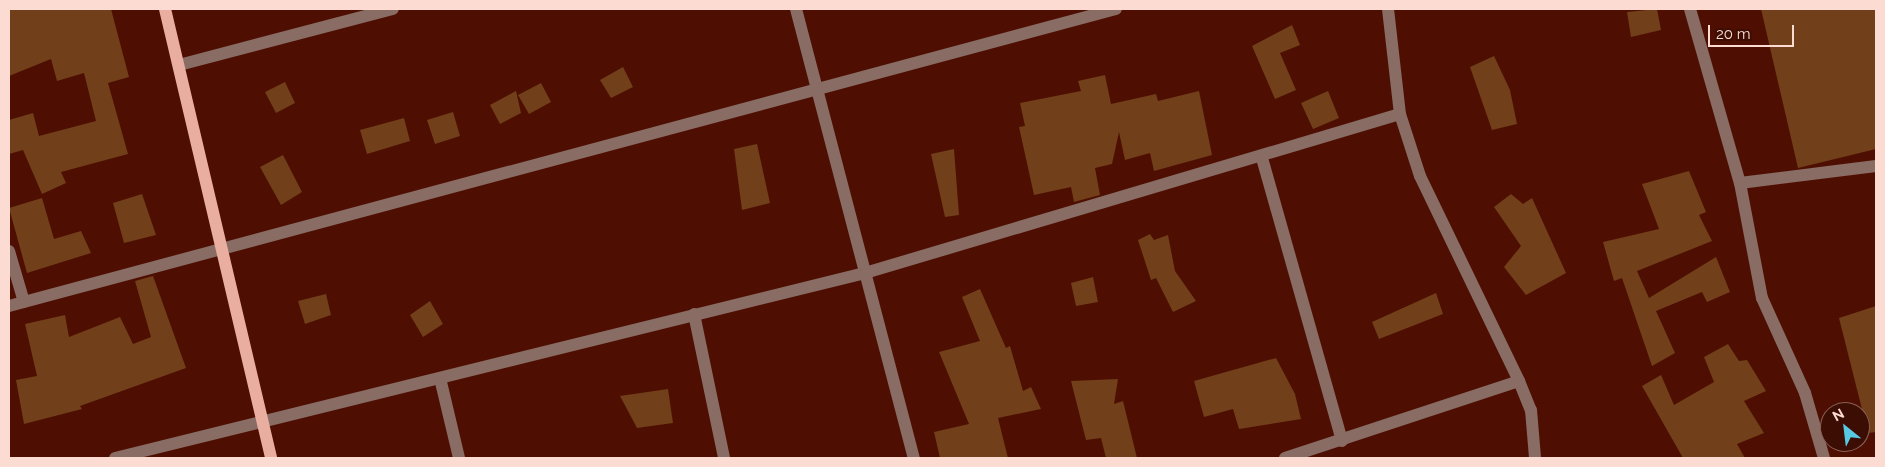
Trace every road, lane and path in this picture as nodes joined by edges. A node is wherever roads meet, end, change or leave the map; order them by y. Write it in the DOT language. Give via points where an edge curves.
graph roads {
  1 [pos="166,9"];
  2 [pos="392,9"];
  3 [pos="796,9"];
  4 [pos="1116,9"];
  5 [pos="1388,9"];
  6 [pos="1690,9"];
  7 [pos="354,13"];
  8 [pos="179,65"];
  9 [pos="816,88"];
  10 [pos="1400,114"];
  11 [pos="1262,158"];
  12 [pos="1876,166"];
  13 [pos="1740,183"];
  14 [pos="219,246"];
  15 [pos="9,251"];
  16 [pos="865,273"];
  17 [pos="24,302"];
  18 [pos="9,306"];
  19 [pos="694,314"];
  20 [pos="440,378"];
  21 [pos="1519,381"];
  22 [pos="261,419"];
  23 [pos="1342,441"];
  24 [pos="115,458"];
  25 [pos="271,458"];
  26 [pos="459,458"];
  27 [pos="724,458"];
  28 [pos="914,458"];
  29 [pos="1285,458"];
  30 [pos="1535,458"];
  31 [pos="1824,458"];
  1 -- 8 [label="main road"];
  2 -- 7 [label="street"];
  3 -- 9 [label="street"];
  4 -- 9 [label="street"];
  5 -- 10 [label="street"];
  6 -- 13 [label="street"];
  7 -- 8 [label="street"];
  8 -- 14 [label="main road"];
  9 -- 14 [label="street"];
  9 -- 16 [label="street"];
  10 -- 11 [label="street"];
  10 -- 21 [label="street" via="1431,205"];
  11 -- 16 [label="street"];
  11 -- 23 [label="street"];
  12 -- 13 [label="street"];
  13 -- 31 [label="street" via="1762,298 1804,393"];
  14 -- 17 [label="street"];
  14 -- 22 [label="main road"];
  15 -- 17 [label="street"];
  16 -- 19 [label="street"];
  16 -- 28 [label="street"];
  17 -- 18 [label="street"];
  19 -- 20 [label="street"];
  19 -- 27 [label="street"];
  20 -- 22 [label="street"];
  20 -- 26 [label="street"];
  21 -- 23 [label="street"];
  21 -- 30 [label="street" via="1530,410"];
  22 -- 24 [label="street"];
  22 -- 25 [label="main road"];
  23 -- 29 [label="street"];
}
